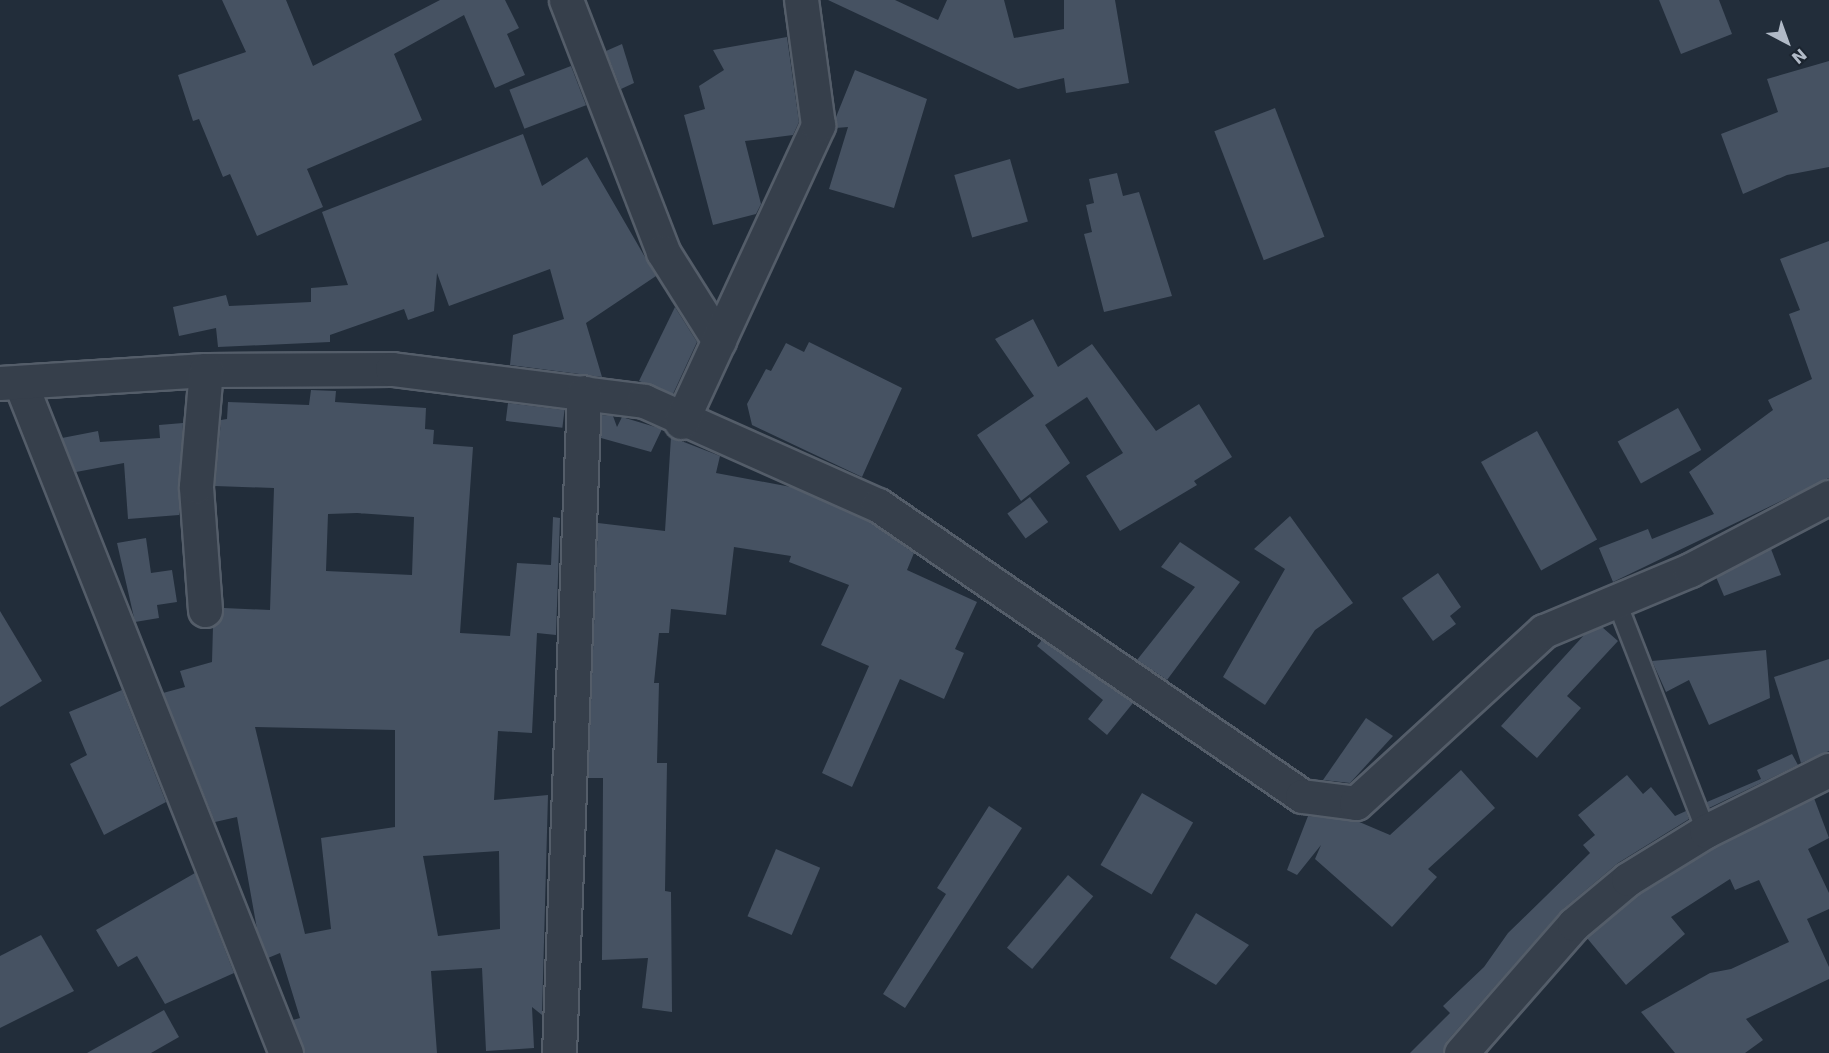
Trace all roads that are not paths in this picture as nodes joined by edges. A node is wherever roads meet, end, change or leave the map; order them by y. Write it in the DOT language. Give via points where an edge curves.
graph roads {
  1 [pos="566,0"];
  2 [pos="801,0"];
  3 [pos="719,341"];
  4 [pos="206,370"];
  5 [pos="10,383"];
  6 [pos="584,392"];
  7 [pos="681,422"];
  8 [pos="1829,497"];
  9 [pos="1616,600"];
  10 [pos="205,610"];
  11 [pos="1829,770"];
  12 [pos="1706,831"];
  13 [pos="286,1053"];
  14 [pos="559,1053"];
  15 [pos="1461,1053"];
  1 -- 3 [label="street" via="663,252"];
  2 -- 3 [label="street" via="818,125"];
  3 -- 7 [label="street"];
  4 -- 5 [label="street"];
  4 -- 6 [label="street" via="392,369"];
  4 -- 10 [label="street" via="196,486"];
  5 -- 13 [label="street"];
  6 -- 7 [label="street" via="644,401"];
  6 -- 14 [label="street"];
  7 -- 9 [label="street" via="878,505 1302,796 1356,803 1544,631"];
  8 -- 9 [label="street" via="1689,570"];
  9 -- 12 [label="lane"];
  11 -- 12 [label="street"];
  12 -- 15 [label="street" via="1628,879 1574,924"];
}
